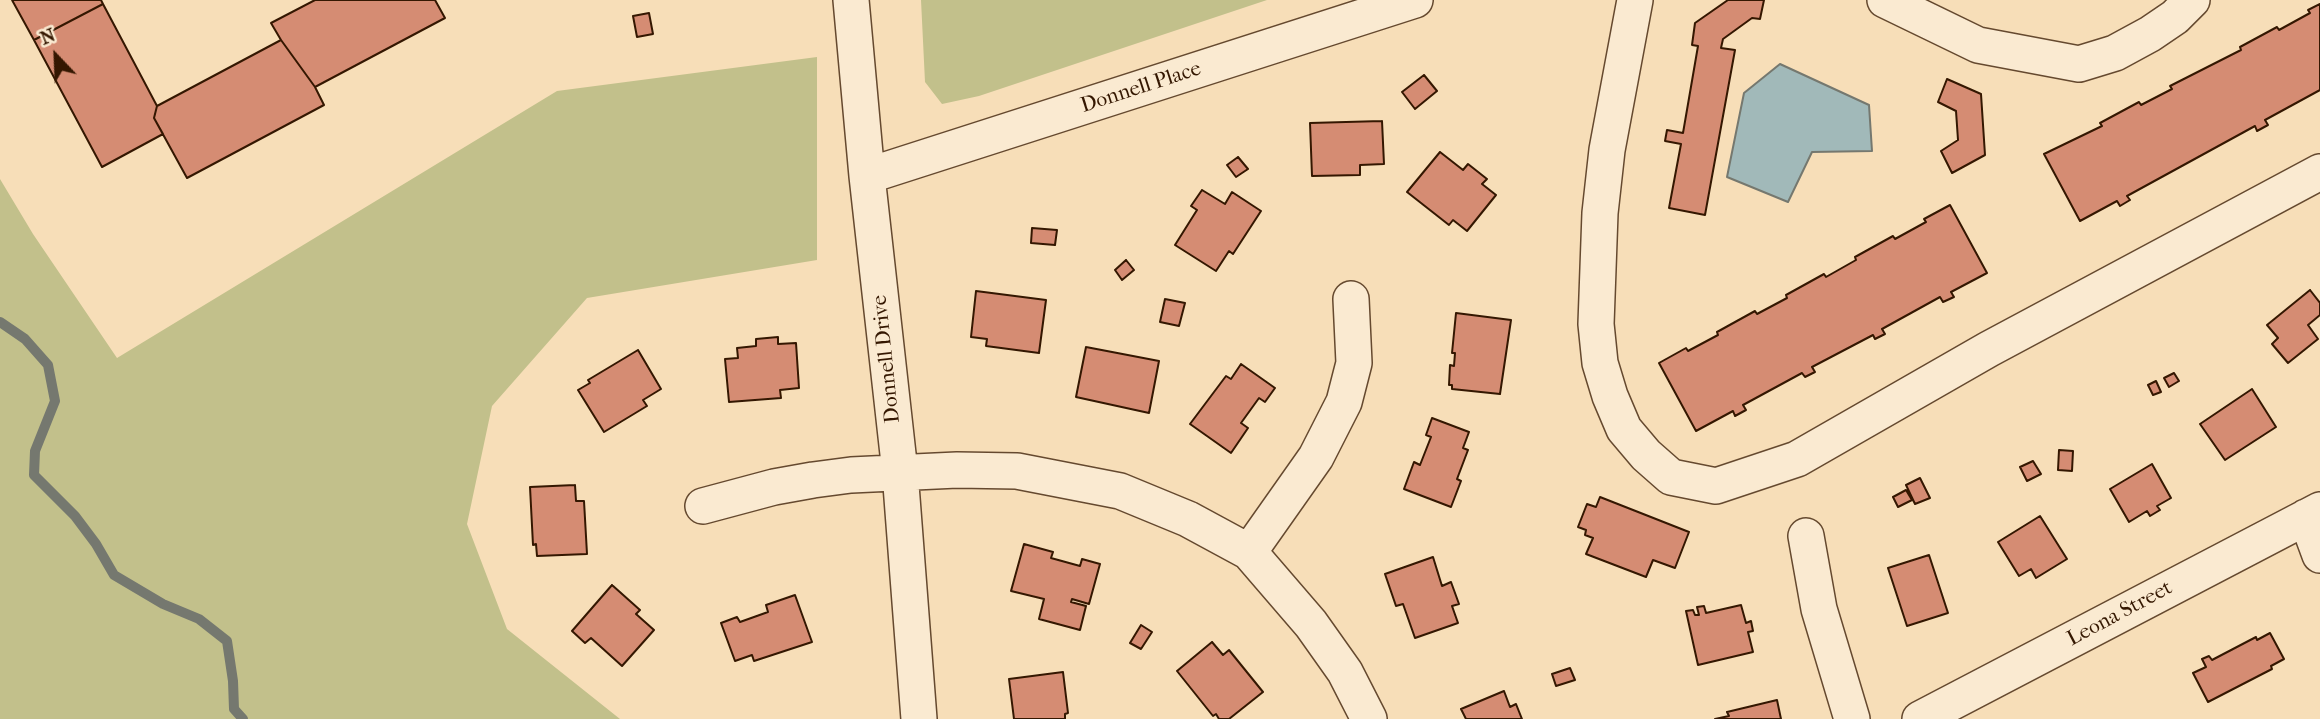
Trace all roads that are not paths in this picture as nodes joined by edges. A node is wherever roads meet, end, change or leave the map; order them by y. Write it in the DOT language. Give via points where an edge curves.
graph roads {
  1 [pos="851,0"];
  2 [pos="1415,0"];
  3 [pos="1634,0"];
  4 [pos="1885,0"];
  5 [pos="2192,0"];
  6 [pos="2320,172"];
  7 [pos="867,176"];
  8 [pos="1351,299"];
  9 [pos="900,472"];
  10 [pos="703,506"];
  11 [pos="2313,513"];
  12 [pos="1806,536"];
  13 [pos="1250,552"];
  14 [pos="2320,555"];
  15 [pos="919,719"];
  16 [pos="1368,719"];
  17 [pos="1852,719"];
  18 [pos="1920,719"];
  1 -- 7 [label="street, Donnell Drive"];
  2 -- 7 [label="street, Donnell Place"];
  3 -- 6 [label="street" via="1607,150 1596,324 1600,363 1624,429 1671,477 1716,486 1797,459 1989,349"];
  4 -- 5 [label="street" via="1978,45 2080,64 2115,53 2150,34"];
  7 -- 9 [label="street, Donnell Drive"];
  8 -- 13 [label="street" via="1354,363 1344,402 1316,457"];
  9 -- 10 [label="street" via="774,487"];
  9 -- 13 [label="street" via="1017,471 1120,491 1188,519"];
  9 -- 15 [label="street, Donnell Drive"];
  11 -- 14 [label="street"];
  11 -- 18 [label="street, Leona Street"];
  12 -- 17 [label="street" via="1819,609"];
  13 -- 16 [label="street" via="1345,672"];
}
